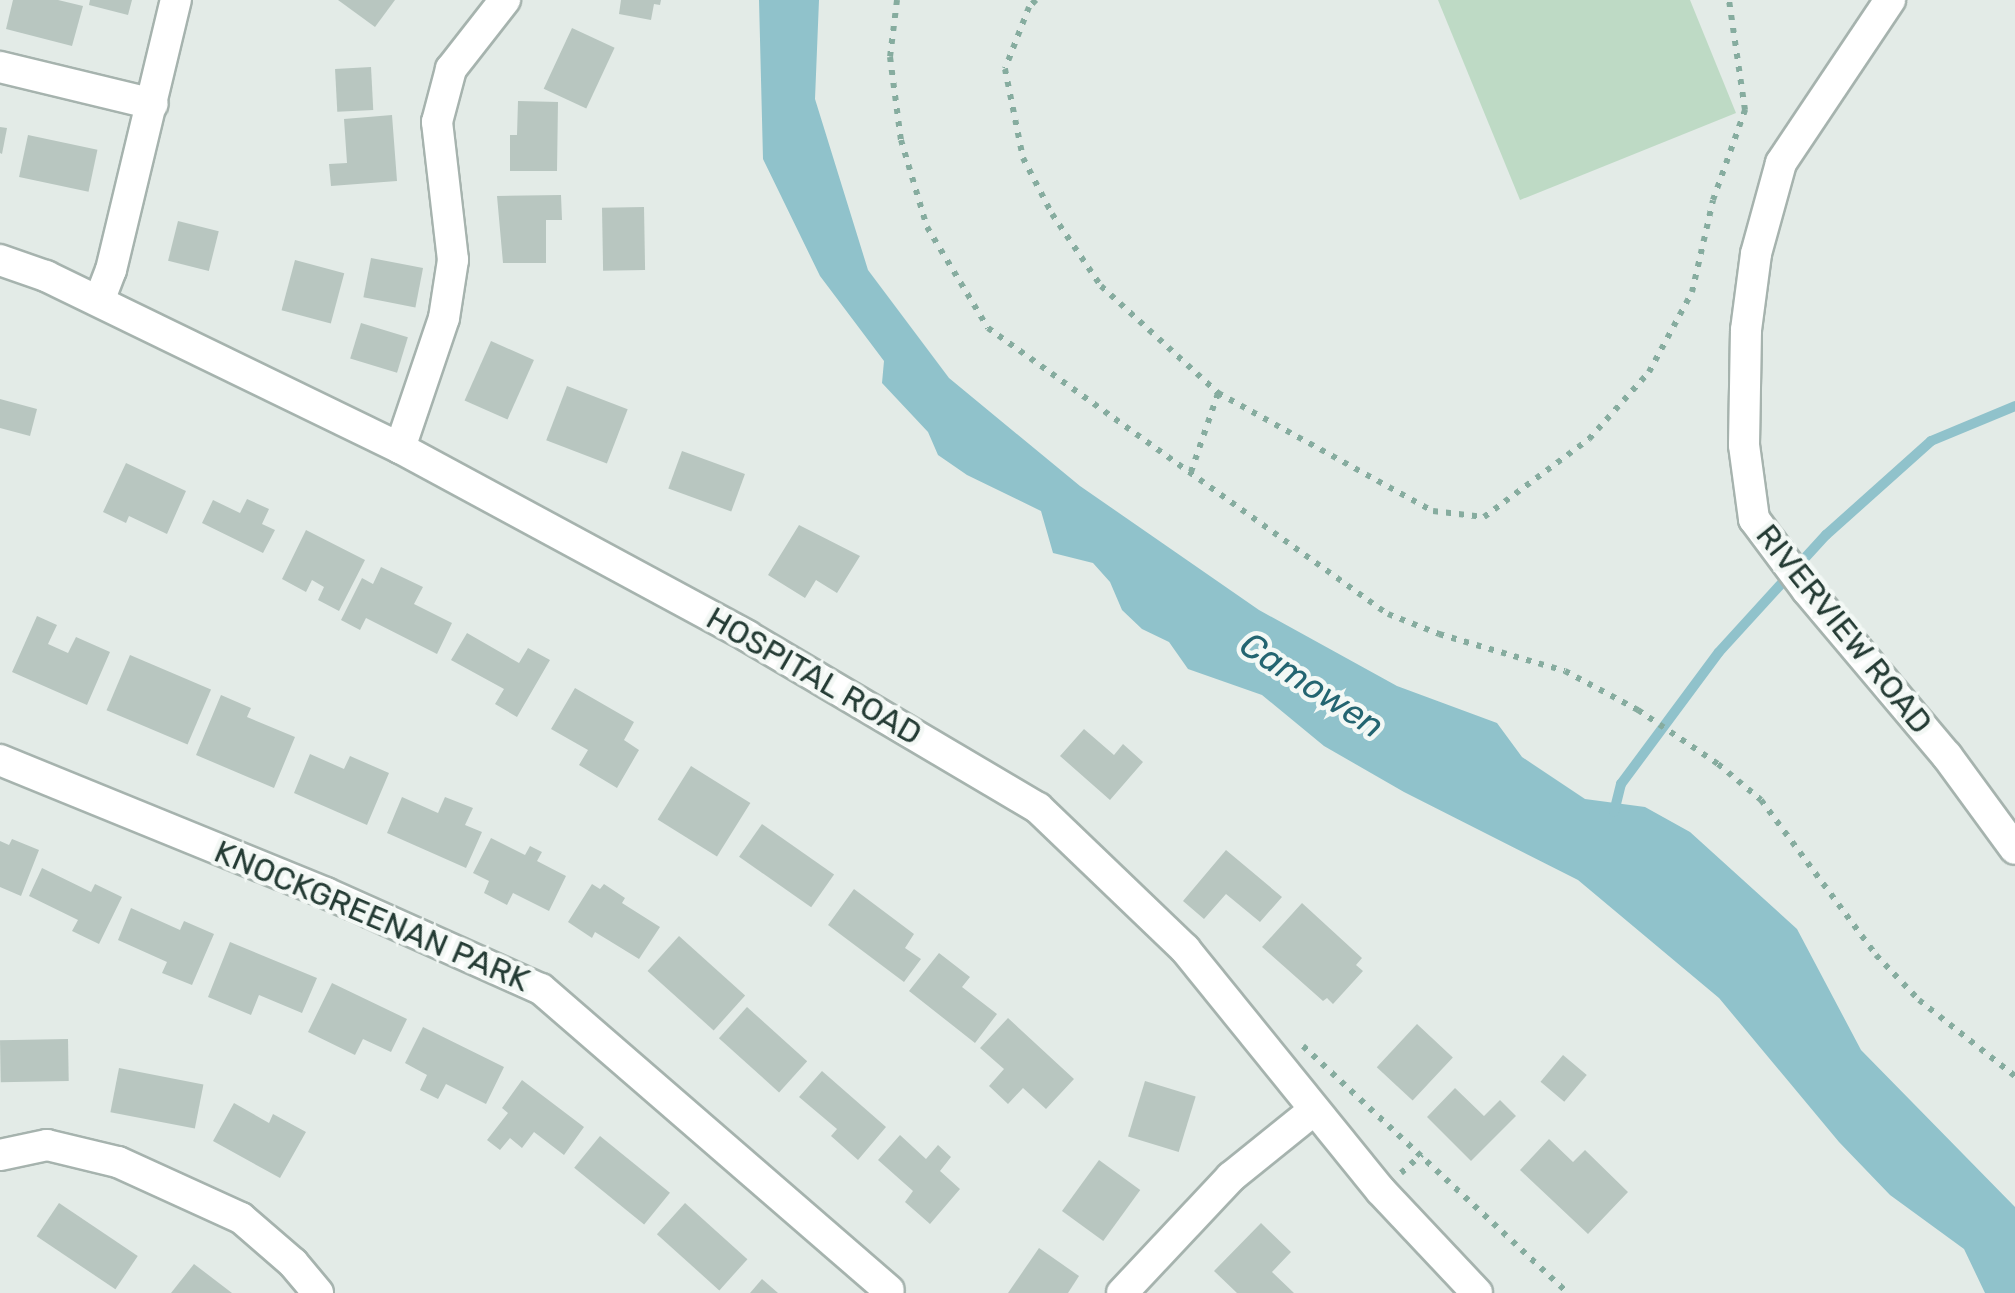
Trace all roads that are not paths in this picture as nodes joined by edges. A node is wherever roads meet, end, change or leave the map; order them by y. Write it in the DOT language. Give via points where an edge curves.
graph roads {
  1 [pos="176,0"];
  2 [pos="506,0"];
  3 [pos="1890,0"];
  4 [pos="0,66"];
  5 [pos="153,104"];
  6 [pos="0,260"];
  7 [pos="99,301"];
  8 [pos="400,448"];
  9 [pos="0,760"];
  10 [pos="2015,850"];
  11 [pos="1314,1110"];
  12 [pos="0,1155"];
  13 [pos="889,1290"];
  14 [pos="1127,1291"];
  15 [pos="318,1293"];
  16 [pos="1477,1293"];
  1 -- 5 [label="street"];
  2 -- 8 [label="street" via="452,69 437,122 453,260 444,318"];
  3 -- 10 [label="street, RIVERVIEW ROAD" via="1781,163 1756,254 1746,330 1744,445 1754,519"];
  4 -- 5 [label="street"];
  5 -- 7 [label="street"];
  6 -- 7 [label="street, HOSPITAL ROAD"];
  7 -- 8 [label="street, HOSPITAL ROAD"];
  8 -- 11 [label="street, HOSPITAL ROAD" via="811,672 1038,808 1185,949"];
  9 -- 13 [label="street, KNOCKGREENAN PARK" via="326,892 542,989"];
  11 -- 14 [label="street" via="1230,1177"];
  11 -- 16 [label="street, HOSPITAL ROAD"];
  12 -- 15 [label="street" via="47,1145 118,1162 242,1218"];
}
